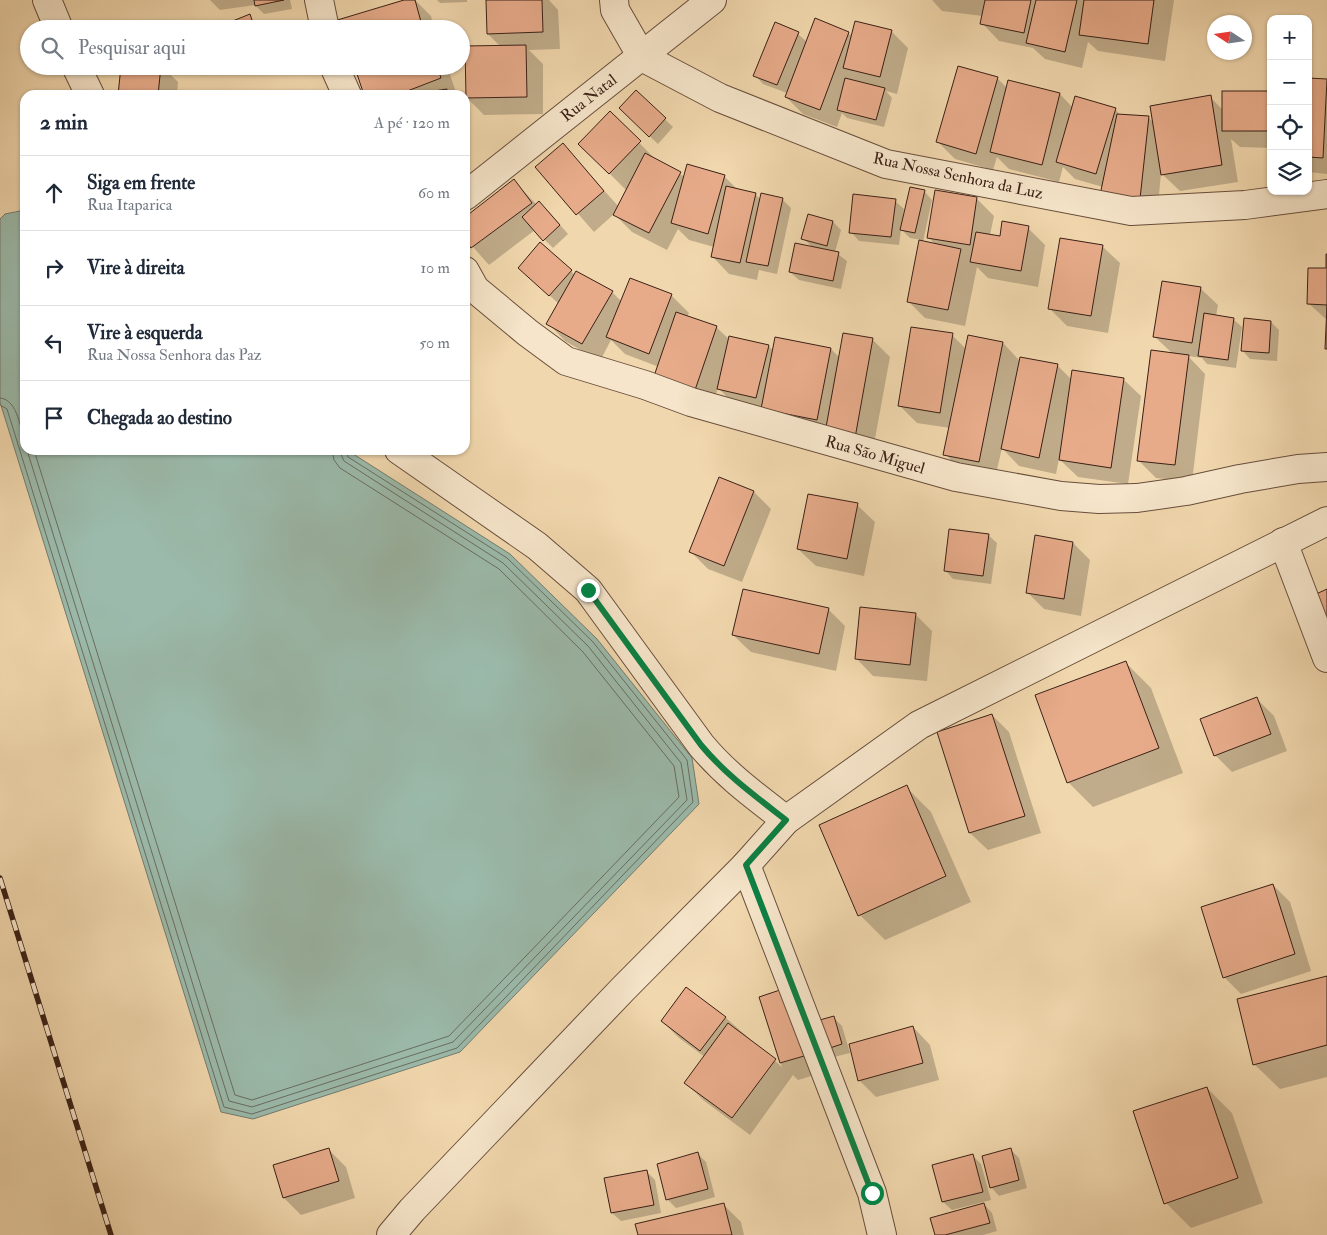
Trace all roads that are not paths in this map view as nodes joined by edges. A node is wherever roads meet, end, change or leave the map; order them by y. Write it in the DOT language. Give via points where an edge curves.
graph roads {
  1 [pos="47,0"];
  2 [pos="319,0"];
  3 [pos="614,0"];
  4 [pos="712,0"];
  5 [pos="55,20"];
  6 [pos="323,20"];
  7 [pos="642,56"];
  8 [pos="80,75"];
  9 [pos="338,75"];
  10 [pos="88,90"];
  11 [pos="345,90"];
  12 [pos="470,192"];
  13 [pos="1327,194"];
  14 [pos="470,280"];
  15 [pos="406,455"];
  16 [pos="1327,467"];
  17 [pos="1327,520"];
  18 [pos="1283,542"];
  19 [pos="1327,658"];
  20 [pos="786,820"];
  21 [pos="746,865"];
  22 [pos="391,1235"];
  23 [pos="882,1235"];
  1 -- 5 [label="street"];
  2 -- 6 [label="street"];
  3 -- 7 [label="street" via="615,10"];
  4 -- 7 [label="street, Rua Natal"];
  7 -- 12 [label="street, Rua Natal"];
  7 -- 13 [label="street, Rua Nossa Senhora da Luz" via="720,98 905,168 1131,211 1245,205"];
  8 -- 10 [label="street"];
  9 -- 11 [label="street"];
  14 -- 16 [label="street, Rua São Miguel" via="475,289 566,361 691,402 956,477 1061,496 1137,498"];
  15 -- 20 [label="street" via="538,546 588,590 712,759 734,781"];
  17 -- 18 [label="street"];
  18 -- 19 [label="street"];
  18 -- 20 [label="street" via="919,725"];
  20 -- 21 [label="street"];
  21 -- 22 [label="street" via="623,989"];
  21 -- 23 [label="street" via="872,1193"];
}
